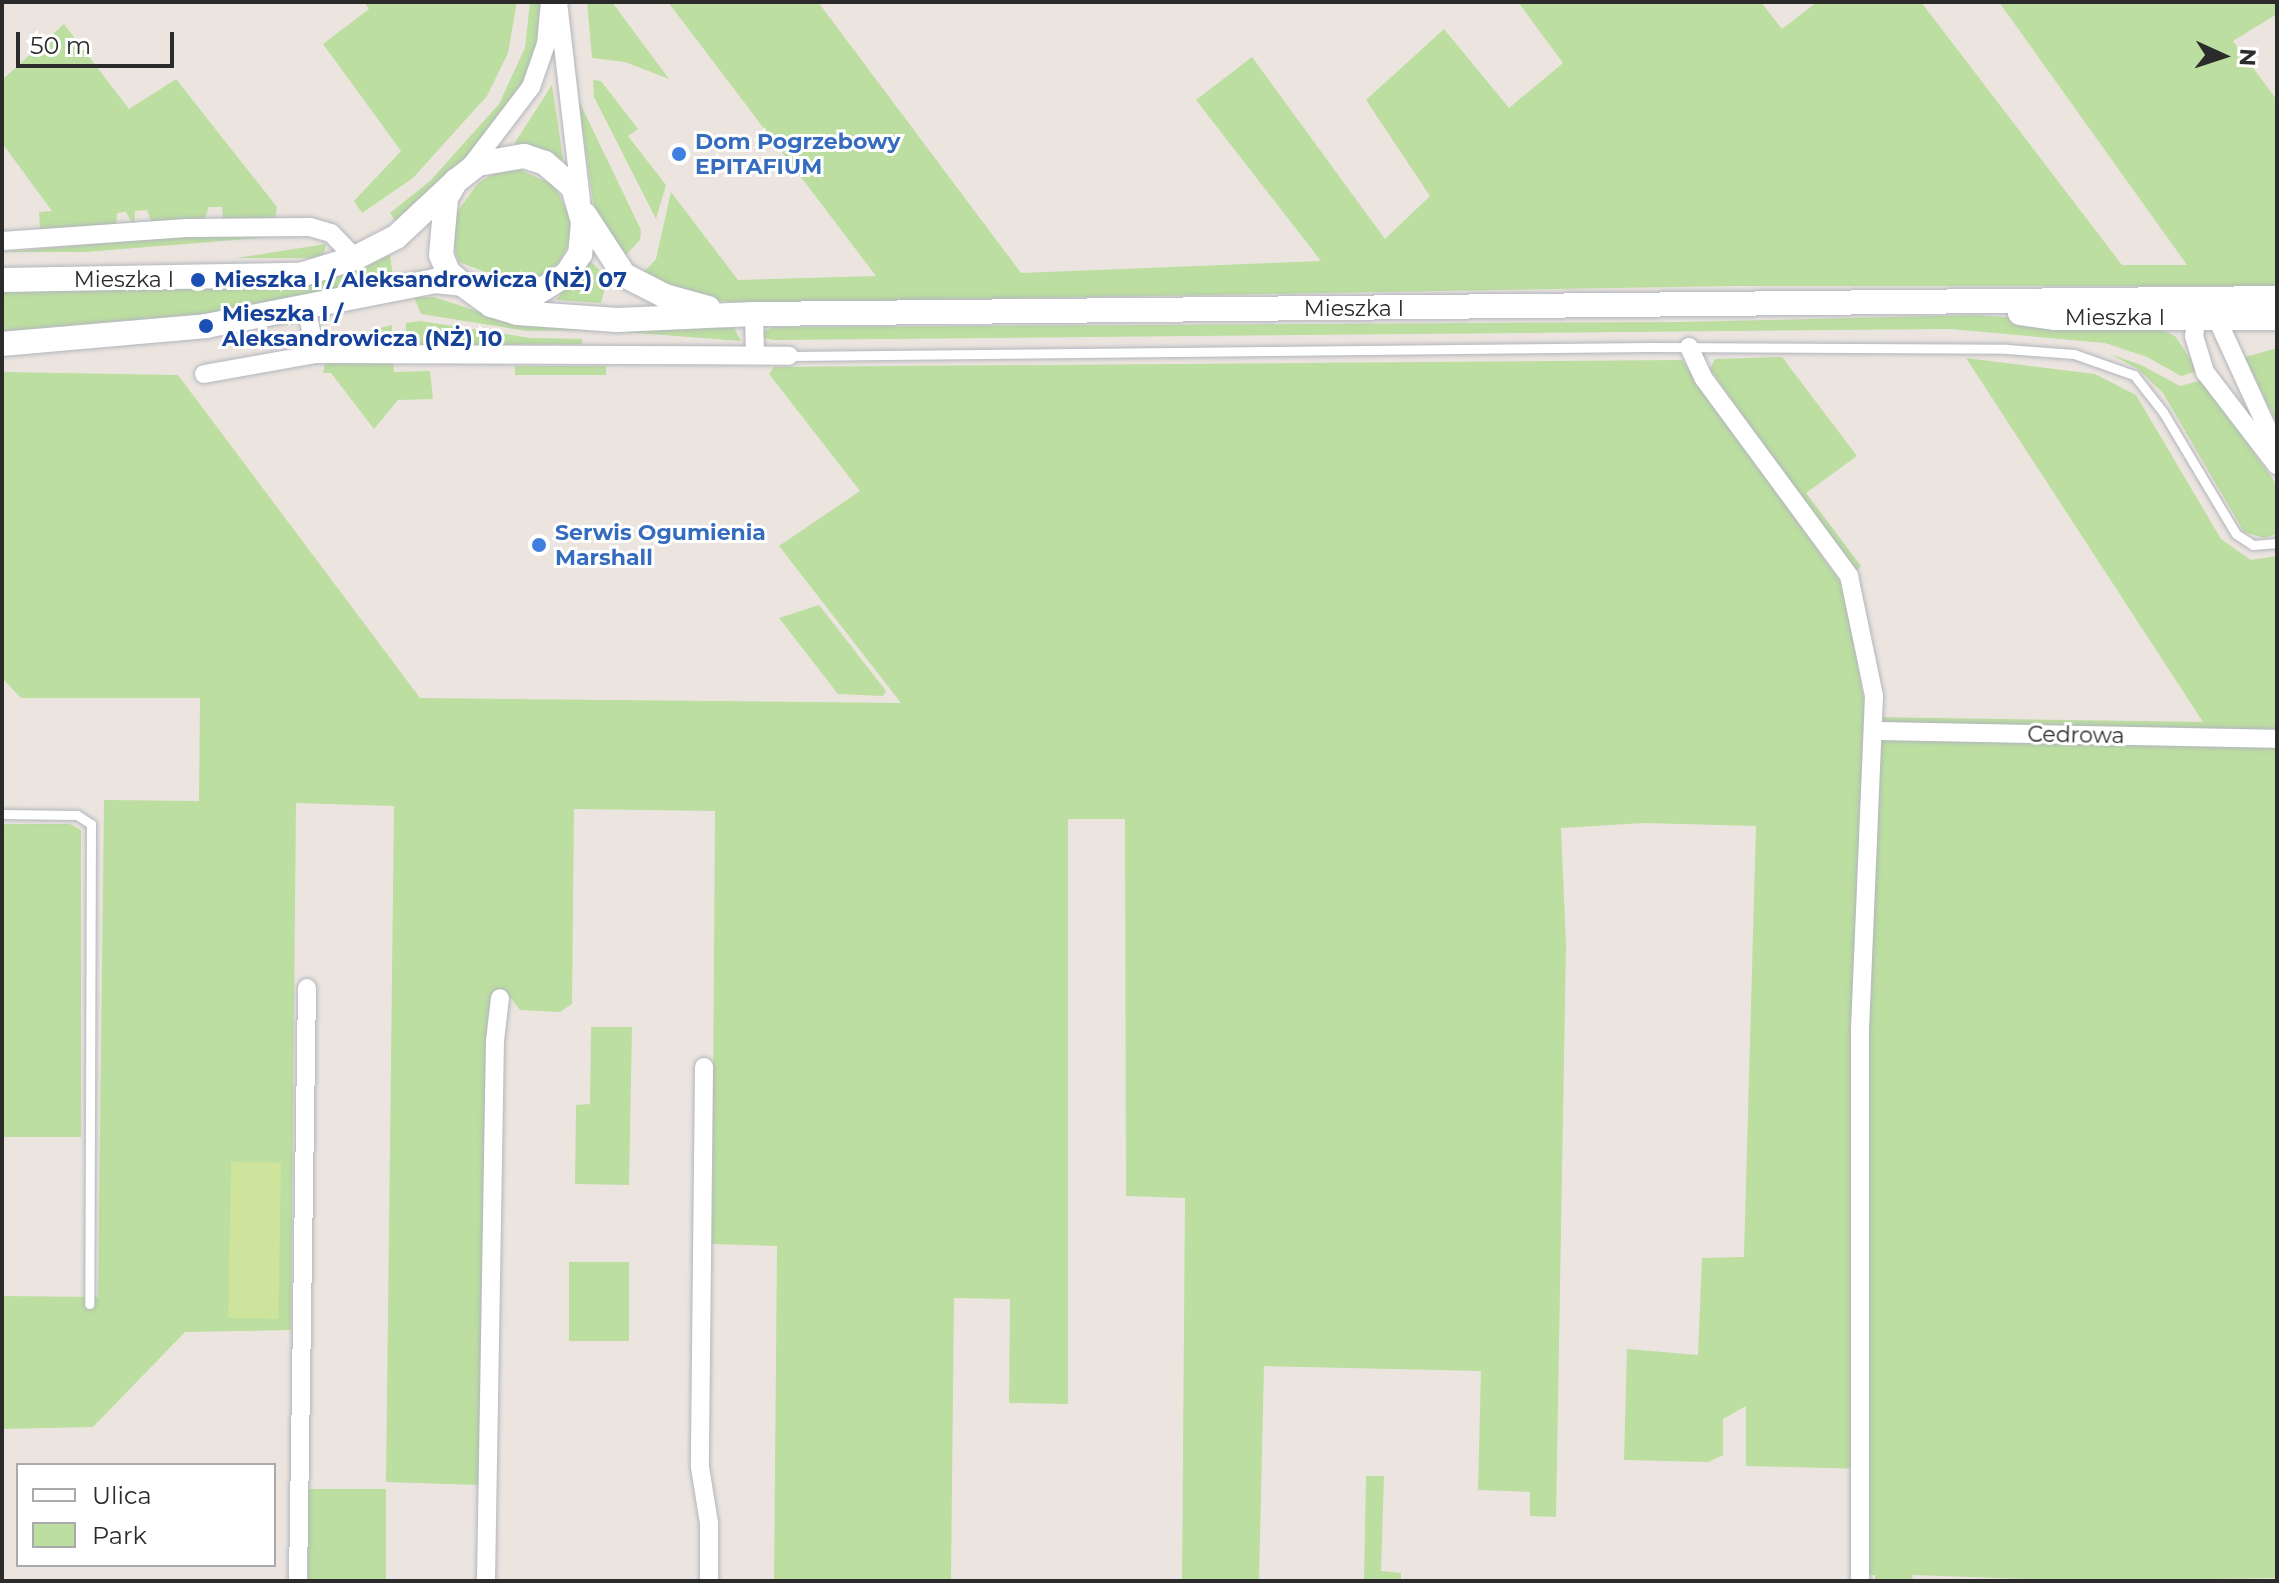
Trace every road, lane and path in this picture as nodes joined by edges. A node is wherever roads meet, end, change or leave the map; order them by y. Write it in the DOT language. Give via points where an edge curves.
graph roads {
  1 [pos="550,2"];
  2 [pos="558,2"];
  3 [pos="461,176"];
  4 [pos="581,203"];
  5 [pos="2,241"];
  6 [pos="355,258"];
  7 [pos="2,280"];
  8 [pos="462,284"];
  9 [pos="2277,298"];
  10 [pos="306,307"];
  11 [pos="2199,307"];
  12 [pos="754,314"];
  13 [pos="2219,317"];
  14 [pos="2266,318"];
  15 [pos="2,344"];
  16 [pos="1689,347"];
  17 [pos="2232,347"];
  18 [pos="316,354"];
  19 [pos="755,354"];
  20 [pos="789,356"];
  21 [pos="204,374"];
  22 [pos="2277,450"];
  23 [pos="2277,466"];
  24 [pos="2277,543"];
  25 [pos="1875,731"];
  26 [pos="2277,739"];
  27 [pos="2,814"];
  28 [pos="307,988"];
  29 [pos="500,998"];
  30 [pos="704,1067"];
  31 [pos="89,1304"];
  32 [pos="298,1581"];
  33 [pos="486,1581"];
  34 [pos="709,1581"];
  35 [pos="1860,1581"];
  1 -- 3 [label="street" via="546,44 531,87"];
  2 -- 4 [label="street"];
  3 -- 4 [label="street" via="489,160 524,156 564,177"];
  3 -- 6 [label="street, Mieszka I" via="400,235"];
  3 -- 8 [label="street" via="443,211 440,242 444,265"];
  4 -- 8 [label="street" via="580,254 557,283 533,295 510,296"];
  4 -- 12 [label="street" via="609,258 624,275 685,303"];
  5 -- 6 [label="street" via="187,228 310,227 331,233"];
  6 -- 7 [label="street, Mieszka I" via="276,278"];
  8 -- 10 [label="street" via="414,284"];
  8 -- 12 [label="street" via="491,305 530,315 617,320"];
  9 -- 11 [label="street, Mieszka I"];
  10 -- 15 [label="street" via="206,326"];
  10 -- 18 [label="street"];
  11 -- 12 [label="street, Mieszka I" via="2056,318 1955,303"];
  11 -- 13 [label="street, Mieszka I"];
  11 -- 23 [label="street" via="2205,372"];
  12 -- 19 [label="street"];
  13 -- 14 [label="street, Mieszka I"];
  13 -- 17 [label="street"];
  14 -- 17 [label="street"];
  16 -- 20 [label="lane"];
  16 -- 24 [label="lane" via="2007,349 2099,360 2134,375 2148,389 2236,534 2253,545"];
  16 -- 25 [label="street" via="1704,379 1849,576 1867,648"];
  17 -- 22 [label="street"];
  18 -- 19 [label="street"];
  18 -- 21 [label="street"];
  19 -- 20 [label="street"];
  25 -- 26 [label="street, Cedrowa"];
  25 -- 35 [label="street" via="1860,1029"];
  27 -- 31 [label="lane" via="77,815 91,824"];
  28 -- 32 [label="street"];
  29 -- 33 [label="street"];
  30 -- 34 [label="street" via="700,1467 709,1523"];
}
